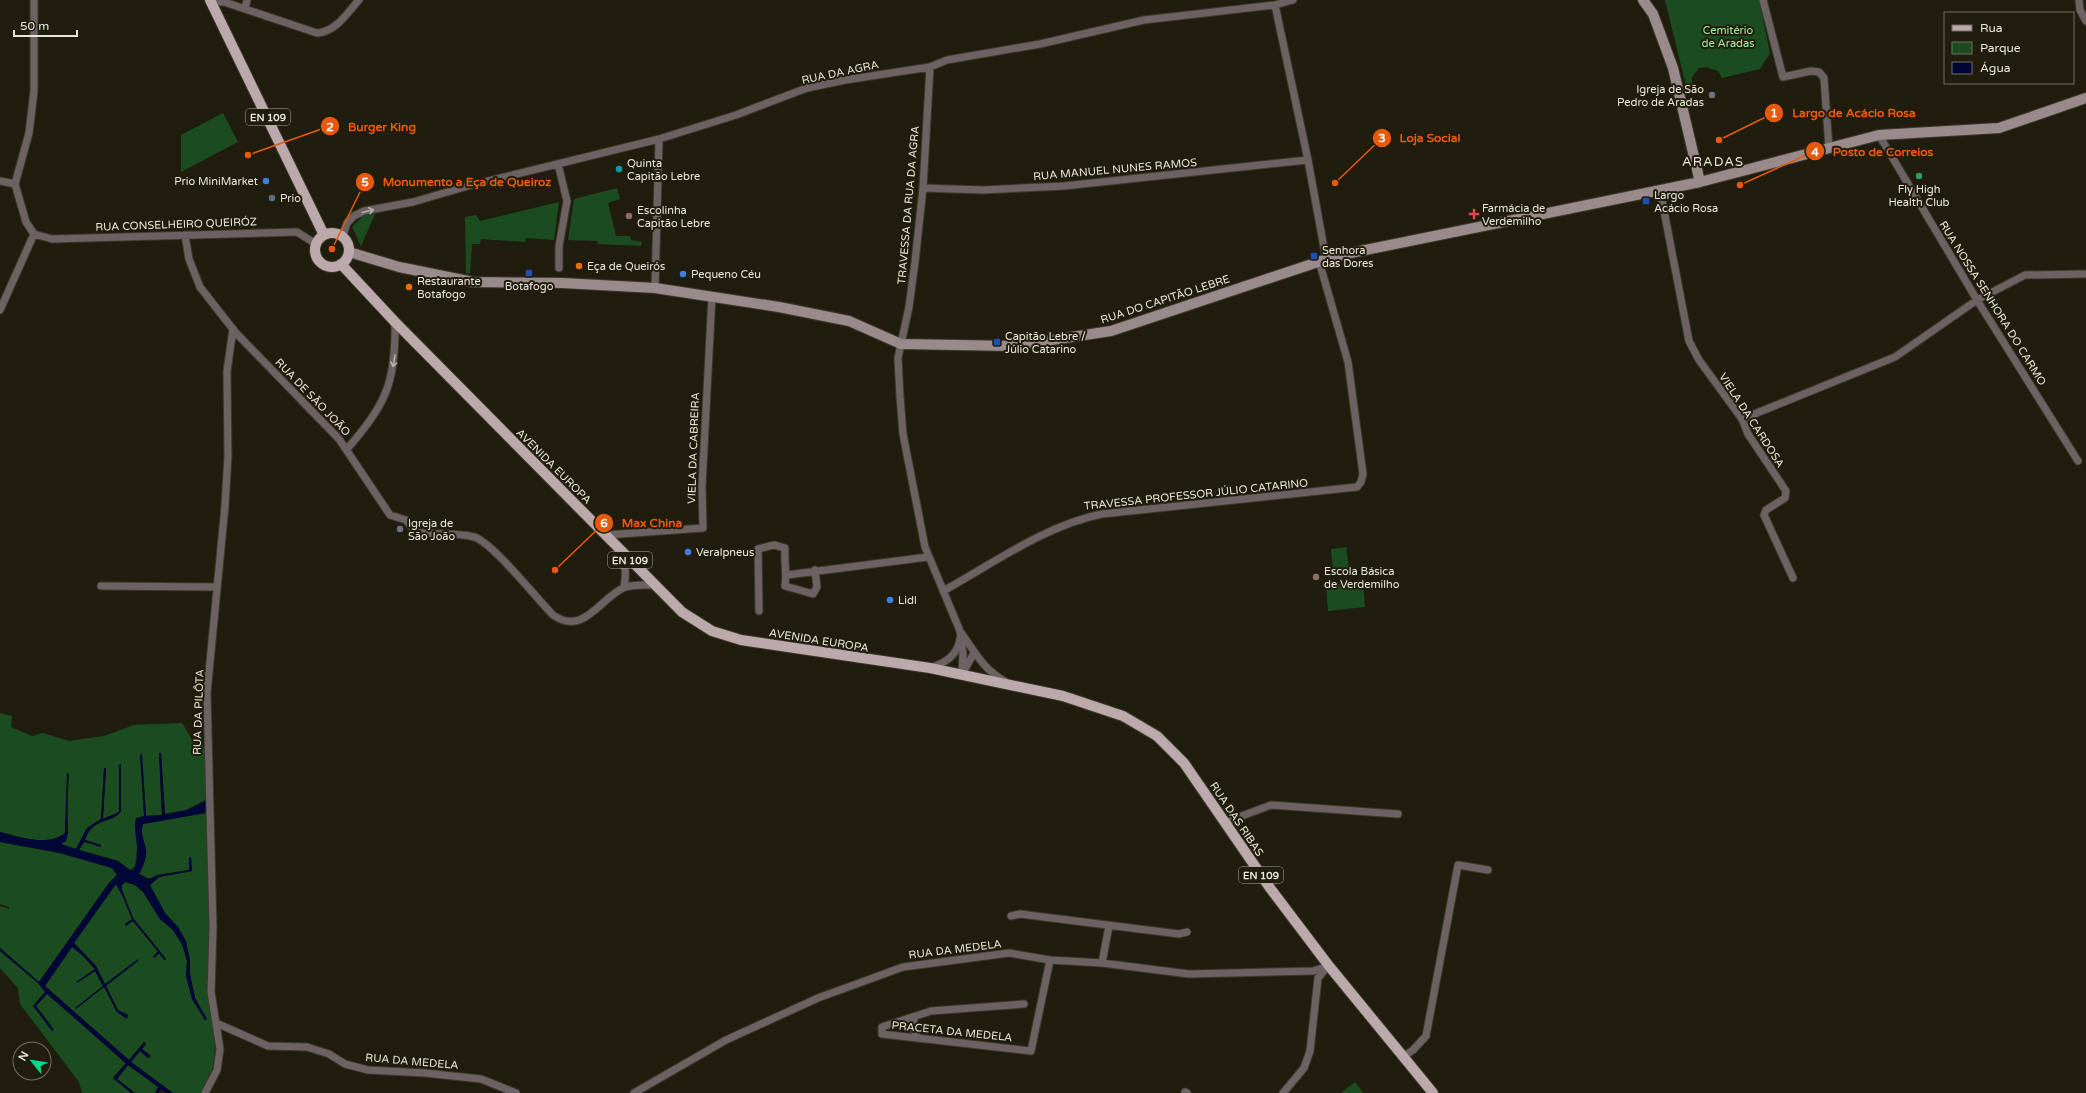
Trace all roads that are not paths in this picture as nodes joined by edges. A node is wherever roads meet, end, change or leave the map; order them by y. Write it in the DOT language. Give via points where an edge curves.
graph roads {
  1 [pos="34,0"];
  2 [pos="247,0"];
  3 [pos="359,0"];
  4 [pos="1293,0"];
  5 [pos="1643,0"];
  6 [pos="1763,0"];
  7 [pos="2079,0"];
  8 [pos="210,1"];
  9 [pos="1275,5"];
  10 [pos="245,9"];
  11 [pos="2086,21"];
  12 [pos="930,67"];
  13 [pos="2086,98"];
  14 [pos="1878,135"];
  15 [pos="659,139"];
  16 [pos="1829,148"];
  17 [pos="1308,160"];
  18 [pos="558,164"];
  19 [pos="0,181"];
  20 [pos="1700,182"];
  21 [pos="15,184"];
  22 [pos="923,188"];
  23 [pos="1660,190"];
  24 [pos="34,234"];
  25 [pos="185,235"];
  26 [pos="324,235"];
  27 [pos="343,236"];
  28 [pos="316,244"];
  29 [pos="349,252"];
  30 [pos="1322,260"];
  31 [pos="341,264"];
  32 [pos="559,268"];
  33 [pos="2086,274"];
  34 [pos="655,288"];
  35 [pos="712,296"];
  36 [pos="1977,300"];
  37 [pos="0,310"];
  38 [pos="396,322"];
  39 [pos="233,329"];
  40 [pos="901,344"];
  41 [pos="1742,419"];
  42 [pos="347,449"];
  43 [pos="2078,461"];
  44 [pos="606,535"];
  45 [pos="618,548"];
  46 [pos="928,557"];
  47 [pos="815,570"];
  48 [pos="787,575"];
  49 [pos="1792,578"];
  50 [pos="654,584"];
  51 [pos="101,586"];
  52 [pos="624,587"];
  53 [pos="217,588"];
  54 [pos="943,591"];
  55 [pos="759,611"];
  56 [pos="960,631"];
  57 [pos="974,652"];
  58 [pos="930,668"];
  59 [pos="962,674"];
  60 [pos="1011,685"];
  61 [pos="1398,814"];
  62 [pos="1226,822"];
  63 [pos="1488,870"];
  64 [pos="1011,916"];
  65 [pos="1109,926"];
  66 [pos="1187,932"];
  67 [pos="1050,960"];
  68 [pos="1102,963"];
  69 [pos="1329,966"];
  70 [pos="1024,1004"];
  71 [pos="914,1017"];
  72 [pos="216,1023"];
  73 [pos="918,1038"];
  74 [pos="1403,1057"];
  75 [pos="205,1093"];
  76 [pos="516,1093"];
  77 [pos="634,1093"];
  78 [pos="1283,1093"];
  79 [pos="1433,1093"];
  1 -- 21 [label="street" via="34,91 29,133"];
  2 -- 10 [label="street"];
  3 -- 10 [label="street" via="334,28 317,33"];
  4 -- 9 [label="street, RUA DA AGRA"];
  5 -- 20 [label="main road" via="1653,14 1673,68"];
  6 -- 16 [label="street" via="1783,77 1811,71 1819,72 1824,78"];
  7 -- 11 [label="street" via="2080,10"];
  8 -- 10 [label="street" via="224,2"];
  8 -- 26 [label="main road, EN 109"];
  9 -- 12 [label="street, RUA DA AGRA" via="1144,20 1040,44 947,60"];
  9 -- 17 [label="street"];
  12 -- 15 [label="street, RUA DA AGRA" via="807,88 736,116"];
  12 -- 22 [label="street, TRAVESSA DA RUA DA AGRA"];
  13 -- 14 [label="main road, RUA DO CAPITÃO LEBRE" via="1998,128"];
  14 -- 16 [label="main road, RUA DO CAPITÃO LEBRE"];
  14 -- 36 [label="street, RUA NOSSA SENHORA DO CARMO"];
  15 -- 18 [label="street, RUA DA AGRA"];
  15 -- 34 [label="street"];
  16 -- 20 [label="main road, RUA DO CAPITÃO LEBRE"];
  17 -- 22 [label="street, RUA MANUEL NUNES RAMOS" via="1064,186 983,190"];
  17 -- 30 [label="street"];
  27 -- 18 [label="street, RUA DA AGRA, one-way" via="347,223 364,211 413,202"];
  18 -- 32 [label="street" via="567,201 559,246"];
  19 -- 21 [label="street"];
  20 -- 23 [label="main road, RUA DO CAPITÃO LEBRE"];
  21 -- 24 [label="street" via="26,222"];
  22 -- 40 [label="street, TRAVESSA DA RUA DA AGRA" via="909,307"];
  23 -- 30 [label="main road, RUA DO CAPITÃO LEBRE"];
  23 -- 41 [label="street, VIELA DA CARDOSA" via="1689,341 1699,360"];
  24 -- 25 [label="street, RUA CONSELHEIRO QUEIRÓZ" via="52,238"];
  24 -- 37 [label="street"];
  25 -- 28 [label="street, RUA CONSELHEIRO QUEIRÓZ" via="297,232"];
  25 -- 39 [label="street, RUA DE SÃO JOÃO" via="189,259 200,287"];
  26 -- 27 [label="main road" via="334,233"];
  26 -- 28 [label="main road"];
  27 -- 29 [label="main road" via="349,245"];
  28 -- 31 [label="main road" via="316,254 322,263 331,267"];
  29 -- 31 [label="main road"];
  29 -- 34 [label="main road, RUA DO CAPITÃO LEBRE" via="399,267 473,282"];
  30 -- 40 [label="main road, RUA DO CAPITÃO LEBRE" via="1111,331 1013,346"];
  30 -- 54 [label="street, TRAVESSA PROFESSOR JÚLIO CATARINO" via="1354,394 1363,474 1357,487 1082,518 1060,526"];
  31 -- 38 [label="main road, AVENIDA EUROPA / EN 109"];
  33 -- 36 [label="street" via="2025,275"];
  34 -- 35 [label="main road, RUA DO CAPITÃO LEBRE"];
  35 -- 40 [label="main road, RUA DO CAPITÃO LEBRE" via="849,321"];
  35 -- 44 [label="street, VIELA DA CABREIRA" via="702,486 703,528"];
  36 -- 41 [label="street" via="1895,357"];
  36 -- 43 [label="street, RUA NOSSA SENHORA DO CARMO"];
  38 -- 42 [label="street, one-way" via="396,349 386,396"];
  38 -- 44 [label="main road, AVENIDA EUROPA / EN 109"];
  39 -- 42 [label="street, RUA DE SÃO JOÃO"];
  39 -- 53 [label="street, RUA DA PILÔTA" via="228,371 226,492"];
  40 -- 46 [label="street, TRAVESSA DA RUA DA AGRA" via="898,358 903,434"];
  41 -- 49 [label="street, VIELA DA CARDOSA" via="1748,434 1786,491 1785,498 1766,510 1764,515"];
  42 -- 52 [label="street, RUA DE SÃO JOÃO" via="390,515 406,520 416,532 476,537 490,547 560,620 569,623 588,616"];
  44 -- 45 [label="main road, AVENIDA EUROPA / EN 109"];
  45 -- 50 [label="main road, AVENIDA EUROPA / EN 109"];
  45 -- 52 [label="street" via="625,566"];
  46 -- 47 [label="street"];
  46 -- 54 [label="street, TRAVESSA DA RUA DA AGRA"];
  47 -- 48 [label="street"];
  47 -- 48 [label="street" via="817,587 813,594 785,586"];
  48 -- 55 [label="street" via="784,567 785,548 774,545 758,549"];
  50 -- 52 [label="street"];
  50 -- 58 [label="main road, AVENIDA EUROPA / EN 109" via="682,612 712,631 741,640"];
  51 -- 53 [label="street"];
  53 -- 72 [label="street, RUA DA PILÔTA" via="207,693 211,992"];
  54 -- 56 [label="street, TRAVESSA DA RUA DA AGRA"];
  56 -- 57 [label="street"];
  56 -- 58 [label="street" via="955,653 945,663"];
  56 -- 59 [label="street"];
  57 -- 59 [label="street"];
  57 -- 60 [label="street" via="991,673"];
  58 -- 59 [label="main road, AVENIDA EUROPA / EN 109"];
  59 -- 60 [label="main road, AVENIDA EUROPA / EN 109"];
  60 -- 62 [label="main road, RUA DAS RIBAS / EN 109" via="1063,696 1123,716 1157,736 1184,763"];
  61 -- 62 [label="street" via="1270,805"];
  62 -- 69 [label="main road, RUA DAS RIBAS / EN 109" via="1270,888"];
  63 -- 74 [label="street" via="1458,865 1426,1036"];
  64 -- 65 [label="street" via="1020,914"];
  65 -- 66 [label="street" via="1178,934"];
  65 -- 68 [label="street"];
  67 -- 68 [label="street, RUA DA MEDELA"];
  67 -- 73 [label="street, PRACETA DA MEDELA" via="1031,1051"];
  67 -- 77 [label="street, RUA DA MEDELA" via="1010,953 903,967 818,998 726,1040"];
  68 -- 69 [label="street, RUA DA MEDELA" via="1189,974 1313,971"];
  69 -- 74 [label="main road, RUA DAS RIBAS / EN 109"];
  69 -- 78 [label="street" via="1318,978 1310,1051 1304,1068"];
  70 -- 71 [label="street, PRACETA DA MEDELA" via="931,1011"];
  71 -- 73 [label="street" via="913,1028"];
  71 -- 73 [label="street, PRACETA DA MEDELA" via="882,1027 882,1034"];
  72 -- 75 [label="street, RUA DA PILÔTA" via="220,1049 217,1070"];
  72 -- 76 [label="street, RUA DA MEDELA" via="268,1046 308,1047 330,1054 345,1064 368,1070 481,1079"];
  74 -- 79 [label="main road, RUA DAS RIBAS / EN 109"];
}
